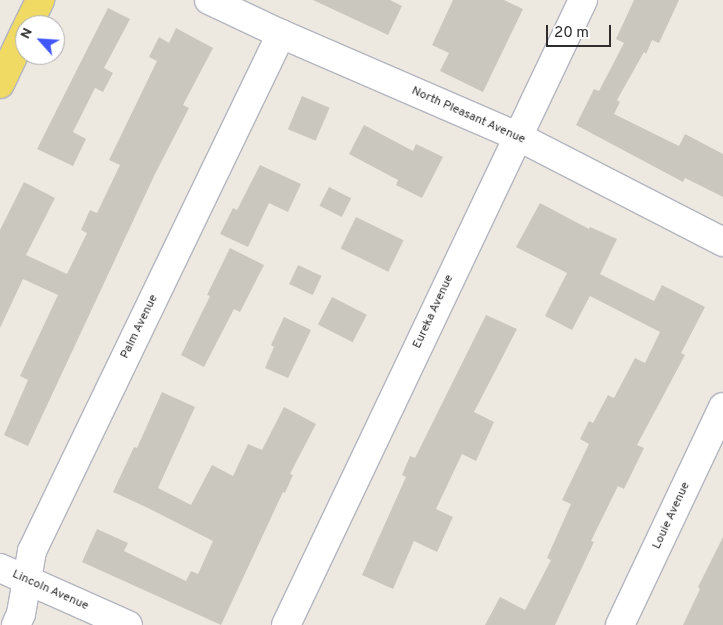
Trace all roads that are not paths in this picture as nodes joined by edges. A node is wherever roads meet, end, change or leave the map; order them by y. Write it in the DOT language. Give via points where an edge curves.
graph roads {
  1 [pos="40,0"];
  2 [pos="208,0"];
  3 [pos="583,0"];
  4 [pos="33,15"];
  5 [pos="281,34"];
  6 [pos="15,52"];
  7 [pos="0,84"];
  8 [pos="517,136"];
  9 [pos="723,242"];
  10 [pos="723,407"];
  11 [pos="0,568"];
  12 [pos="27,581"];
  13 [pos="16,625"];
  14 [pos="128,625"];
  15 [pos="286,625"];
  16 [pos="620,625"];
  1 -- 4 [label="main road"];
  2 -- 5 [label="street, North Pleasant Avenue"];
  3 -- 8 [label="street, Eureka Avenue"];
  5 -- 8 [label="street, North Pleasant Avenue"];
  5 -- 12 [label="street, Palm Avenue" via="32,552"];
  6 -- 7 [label="main road"];
  8 -- 9 [label="street, North Pleasant Avenue"];
  8 -- 15 [label="street, Eureka Avenue"];
  10 -- 16 [label="street, Louie Avenue"];
  11 -- 12 [label="street, Lincoln Avenue"];
  12 -- 13 [label="street, Palm Avenue"];
  12 -- 14 [label="street, Lincoln Avenue"];
}
